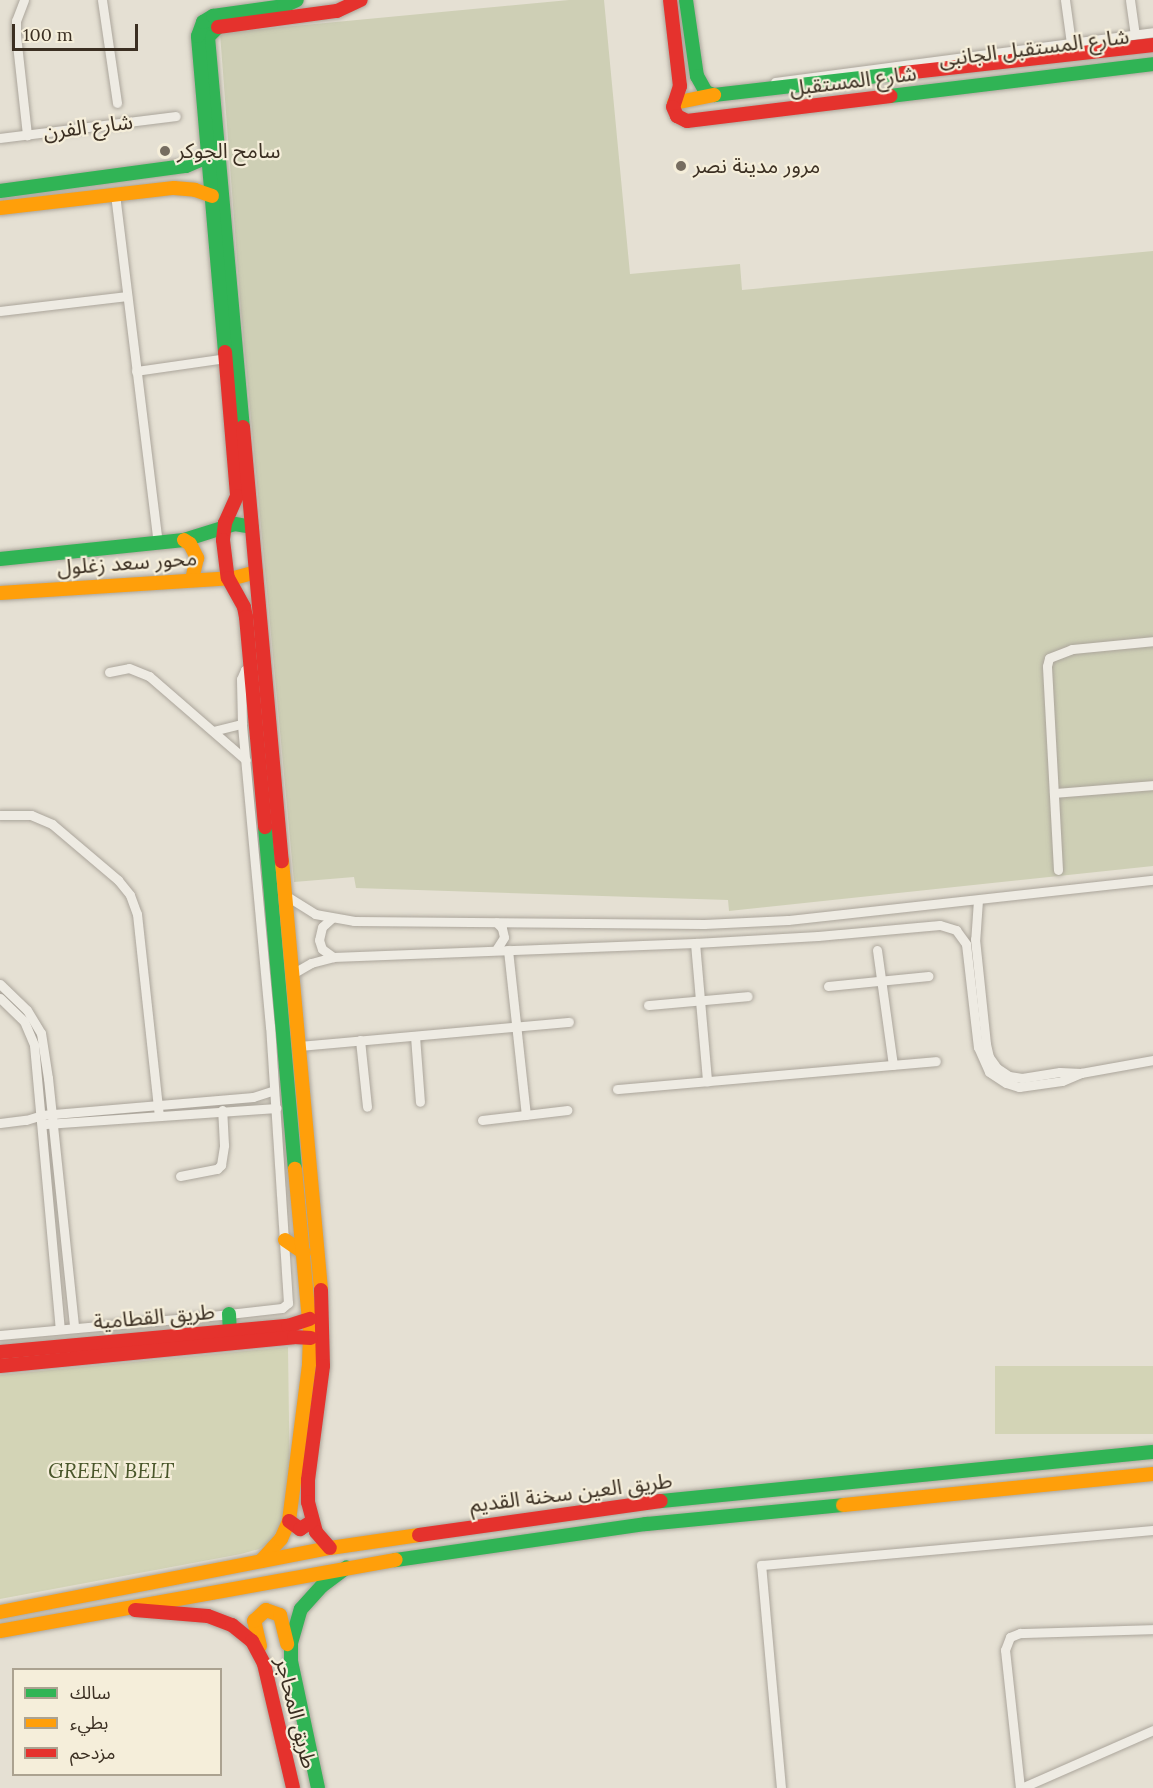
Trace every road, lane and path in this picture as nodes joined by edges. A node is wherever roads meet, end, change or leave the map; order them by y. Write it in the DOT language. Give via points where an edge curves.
graph roads {
  1 [pos="24,0"];
  2 [pos="102,0"];
  3 [pos="297,0"];
  4 [pos="361,0"];
  5 [pos="664,0"];
  6 [pos="670,0"];
  7 [pos="686,0"];
  8 [pos="1065,0"];
  9 [pos="1130,0"];
  10 [pos="270,4"];
  11 [pos="672,16"];
  12 [pos="1153,32"];
  13 [pos="1135,34"];
  14 [pos="1071,43"];
  15 [pos="1153,45"];
  16 [pos="1009,62"];
  17 [pos="1153,64"];
  18 [pos="1012,81"];
  19 [pos="739,94"];
  20 [pos="714,95"];
  21 [pos="117,103"];
  22 [pos="674,103"];
  23 [pos="176,116"];
  24 [pos="27,135"];
  25 [pos="0,138"];
  26 [pos="209,156"];
  27 [pos="186,166"];
  28 [pos="187,188"];
  29 [pos="0,190"];
  30 [pos="115,194"];
  31 [pos="212,196"];
  32 [pos="0,208"];
  33 [pos="128,296"];
  34 [pos="0,311"];
  35 [pos="226,358"];
  36 [pos="136,371"];
  37 [pos="252,527"];
  38 [pos="224,528"];
  39 [pos="184,540"];
  40 [pos="158,543"];
  41 [pos="0,559"];
  42 [pos="256,573"];
  43 [pos="228,578"];
  44 [pos="192,579"];
  45 [pos="1,593"];
  46 [pos="1153,640"];
  47 [pos="250,667"];
  48 [pos="109,672"];
  49 [pos="242,724"];
  50 [pos="213,731"];
  51 [pos="246,760"];
  52 [pos="1153,785"];
  53 [pos="1054,793"];
  54 [pos="0,815"];
  55 [pos="1059,870"];
  56 [pos="1153,880"];
  57 [pos="285,895"];
  58 [pos="978,900"];
  59 [pos="332,918"];
  60 [pos="496,922"];
  61 [pos="975,932"];
  62 [pos="960,934"];
  63 [pos="695,943"];
  64 [pos="496,950"];
  65 [pos="508,950"];
  66 [pos="877,950"];
  67 [pos="333,957"];
  68 [pos="292,974"];
  69 [pos="929,976"];
  70 [pos="881,981"];
  71 [pos="1,986"];
  72 [pos="828,986"];
  73 [pos="748,996"];
  74 [pos="0,998"];
  75 [pos="700,1000"];
  76 [pos="648,1005"];
  77 [pos="569,1023"];
  78 [pos="516,1027"];
  79 [pos="415,1036"];
  80 [pos="360,1040"];
  81 [pos="298,1046"];
  82 [pos="1153,1060"];
  83 [pos="936,1061"];
  84 [pos="893,1065"];
  85 [pos="1081,1073"];
  86 [pos="706,1081"];
  87 [pos="617,1089"];
  88 [pos="274,1090"];
  89 [pos="420,1102"];
  90 [pos="367,1107"];
  91 [pos="276,1108"];
  92 [pos="222,1110"];
  93 [pos="567,1110"];
  94 [pos="158,1111"];
  95 [pos="526,1115"];
  96 [pos="47,1119"];
  97 [pos="482,1120"];
  98 [pos="0,1124"];
  99 [pos="180,1176"];
  100 [pos="285,1240"];
  101 [pos="304,1253"];
  102 [pos="229,1314"];
  103 [pos="310,1319"];
  104 [pos="74,1327"];
  105 [pos="60,1329"];
  106 [pos="230,1332"];
  107 [pos="0,1335"];
  108 [pos="310,1338"];
  109 [pos="0,1352"];
  110 [pos="0,1366"];
  111 [pos="1153,1452"];
  112 [pos="1153,1474"];
  113 [pos="289,1521"];
  114 [pos="311,1522"];
  115 [pos="1153,1530"];
  116 [pos="330,1548"];
  117 [pos="261,1561"];
  118 [pos="347,1568"];
  119 [pos="124,1610"];
  120 [pos="0,1612"];
  121 [pos="1153,1629"];
  122 [pos="0,1631"];
  123 [pos="291,1660"];
  124 [pos="264,1664"];
  125 [pos="1153,1730"];
  126 [pos="293,1788"];
  127 [pos="318,1788"];
  128 [pos="781,1788"];
  129 [pos="1020,1788"];
  1 -- 24 [label="street" via="16,21 16,35"];
  2 -- 21 [label="street"];
  3 -- 10 [label="main road" via="289,5"];
  4 -- 37 [label="main road" via="337,11 215,27 208,34"];
  5 -- 11 [label="main road"];
  6 -- 11 [label="main road"];
  7 -- 20 [label="main road" via="697,76 706,92"];
  8 -- 14 [label="street"];
  9 -- 13 [label="street"];
  10 -- 26 [label="main road" via="213,16 199,29"];
  11 -- 22 [label="main road" via="680,86"];
  12 -- 13 [label="street, شارع المستقبل الجانبى"];
  13 -- 14 [label="street, شارع المستقبل الجانبى"];
  14 -- 19 [label="street, شارع المستقبل الجانبى" via="753,84"];
  15 -- 16 [label="main road, شارع المستقبل"];
  16 -- 18 [label="main road"];
  16 -- 19 [label="main road, شارع المستقبل"];
  17 -- 18 [label="main road, شارع المستقبل" via="1069,80"];
  18 -- 22 [label="main road, شارع المستقبل" via="973,93 854,109 687,121 677,116"];
  19 -- 20 [label="main road, شارع المستقبل"];
  20 -- 22 [label="main road, شارع المستقبل"];
  23 -- 24 [label="street, شارع الفرن"];
  24 -- 25 [label="street, شارع الفرن"];
  26 -- 27 [label="main road"];
  26 -- 31 [label="main road"];
  27 -- 28 [label="main road" via="193,177"];
  27 -- 29 [label="main road"];
  28 -- 30 [label="main road"];
  28 -- 31 [label="main road"];
  30 -- 32 [label="main road"];
  30 -- 33 [label="street"];
  31 -- 35 [label="main road"];
  33 -- 34 [label="street"];
  33 -- 36 [label="street"];
  35 -- 36 [label="street"];
  35 -- 38 [label="main road" via="237,490"];
  36 -- 40 [label="street"];
  37 -- 38 [label="main road, محور سعد زغلول" via="241,524"];
  37 -- 42 [label="main road"];
  38 -- 39 [label="main road, محور سعد زغلول"];
  38 -- 43 [label="main road"];
  39 -- 40 [label="main road, محور سعد زغلول"];
  39 -- 44 [label="main road" via="197,558"];
  40 -- 41 [label="main road, محور سعد زغلول"];
  42 -- 43 [label="main road, محور سعد زغلول"];
  42 -- 57 [label="main road"];
  43 -- 44 [label="main road, محور سعد زغلول"];
  43 -- 47 [label="main road" via="245,612"];
  44 -- 45 [label="main road, محور سعد زغلول"];
  46 -- 53 [label="street" via="1072,649 1049,658"];
  47 -- 49 [label="street" via="241,679"];
  47 -- 101 [label="main road"];
  48 -- 50 [label="street" via="119,668 139,670"];
  49 -- 50 [label="street"];
  49 -- 51 [label="street"];
  50 -- 51 [label="street"];
  51 -- 88 [label="street"];
  52 -- 53 [label="street"];
  53 -- 55 [label="street"];
  54 -- 94 [label="street" via="31,815 51,824 118,880 130,895 137,914"];
  56 -- 58 [label="street"];
  57 -- 59 [label="street" via="307,910"];
  57 -- 68 [label="main road"];
  58 -- 60 [label="street" via="744,923"];
  58 -- 61 [label="street"];
  59 -- 60 [label="street"];
  59 -- 67 [label="street" via="318,936 322,949"];
  60 -- 64 [label="street" via="504,937"];
  61 -- 62 [label="street"];
  61 -- 85 [label="street" via="986,1044 993,1063 1003,1072 1022,1078"];
  62 -- 63 [label="street" via="940,925"];
  62 -- 85 [label="street" via="968,950 980,1054 989,1072 1019,1087 1062,1081"];
  63 -- 65 [label="street"];
  63 -- 75 [label="street"];
  64 -- 65 [label="street"];
  64 -- 67 [label="street"];
  65 -- 78 [label="street"];
  66 -- 70 [label="street"];
  67 -- 68 [label="street"];
  68 -- 81 [label="main road"];
  69 -- 70 [label="street"];
  70 -- 72 [label="street"];
  70 -- 84 [label="street"];
  71 -- 96 [label="street" via="27,1010 41,1033"];
  73 -- 75 [label="street"];
  74 -- 96 [label="street" via="29,1032"];
  75 -- 76 [label="street"];
  75 -- 86 [label="street"];
  77 -- 78 [label="street"];
  78 -- 79 [label="street"];
  78 -- 95 [label="street"];
  79 -- 80 [label="street"];
  79 -- 89 [label="street"];
  80 -- 81 [label="street"];
  80 -- 90 [label="street"];
  81 -- 114 [label="main road" via="324,1332 308,1480"];
  82 -- 85 [label="street"];
  83 -- 84 [label="street"];
  84 -- 86 [label="street"];
  86 -- 87 [label="street"];
  88 -- 91 [label="street"];
  88 -- 94 [label="street" via="259,1096"];
  91 -- 92 [label="street"];
  91 -- 100 [label="street"];
  92 -- 94 [label="street"];
  92 -- 99 [label="street" via="221,1165"];
  93 -- 95 [label="street"];
  94 -- 96 [label="street"];
  95 -- 97 [label="street"];
  96 -- 98 [label="street"];
  96 -- 104 [label="street"];
  96 -- 105 [label="street"];
  100 -- 101 [label="main road"];
  100 -- 102 [label="street" via="288,1303 282,1308"];
  101 -- 103 [label="main road"];
  102 -- 104 [label="street"];
  102 -- 106 [label="main road"];
  103 -- 106 [label="main road, طريق القطامية" via="288,1326"];
  103 -- 108 [label="main road"];
  104 -- 105 [label="street"];
  105 -- 107 [label="street"];
  106 -- 109 [label="main road, طريق القطامية"];
  108 -- 110 [label="main road, طريق القطامية"];
  108 -- 113 [label="main road"];
  111 -- 116 [label="main road, طريق العين سخنة القديم" via="633,1505"];
  112 -- 118 [label="main road, طريق العين سخنة القديم" via="646,1524"];
  113 -- 114 [label="main road" via="300,1529"];
  113 -- 117 [label="main road" via="281,1539"];
  114 -- 116 [label="main road"];
  115 -- 128 [label="street" via="761,1565"];
  116 -- 117 [label="main road, طريق العين سخنة القديم"];
  117 -- 120 [label="main road, طريق العين سخنة القديم"];
  118 -- 119 [label="main road, طريق العين سخنة القديم"];
  118 -- 123 [label="main road, طريق المحاجر" via="322,1586 301,1609 292,1634"];
  119 -- 122 [label="main road, طريق العين سخنة القديم"];
  119 -- 124 [label="main road, طريق المحاجر" via="221,1619 247,1637"];
  121 -- 129 [label="street" via="1020,1633 1010,1637 1005,1650"];
  123 -- 124 [label="main road" via="283,1620 276,1612 266,1610 256,1616 253,1627"];
  123 -- 127 [label="main road, طريق المحاجر"];
  124 -- 126 [label="main road, طريق المحاجر"];
  125 -- 129 [label="street"];
}
